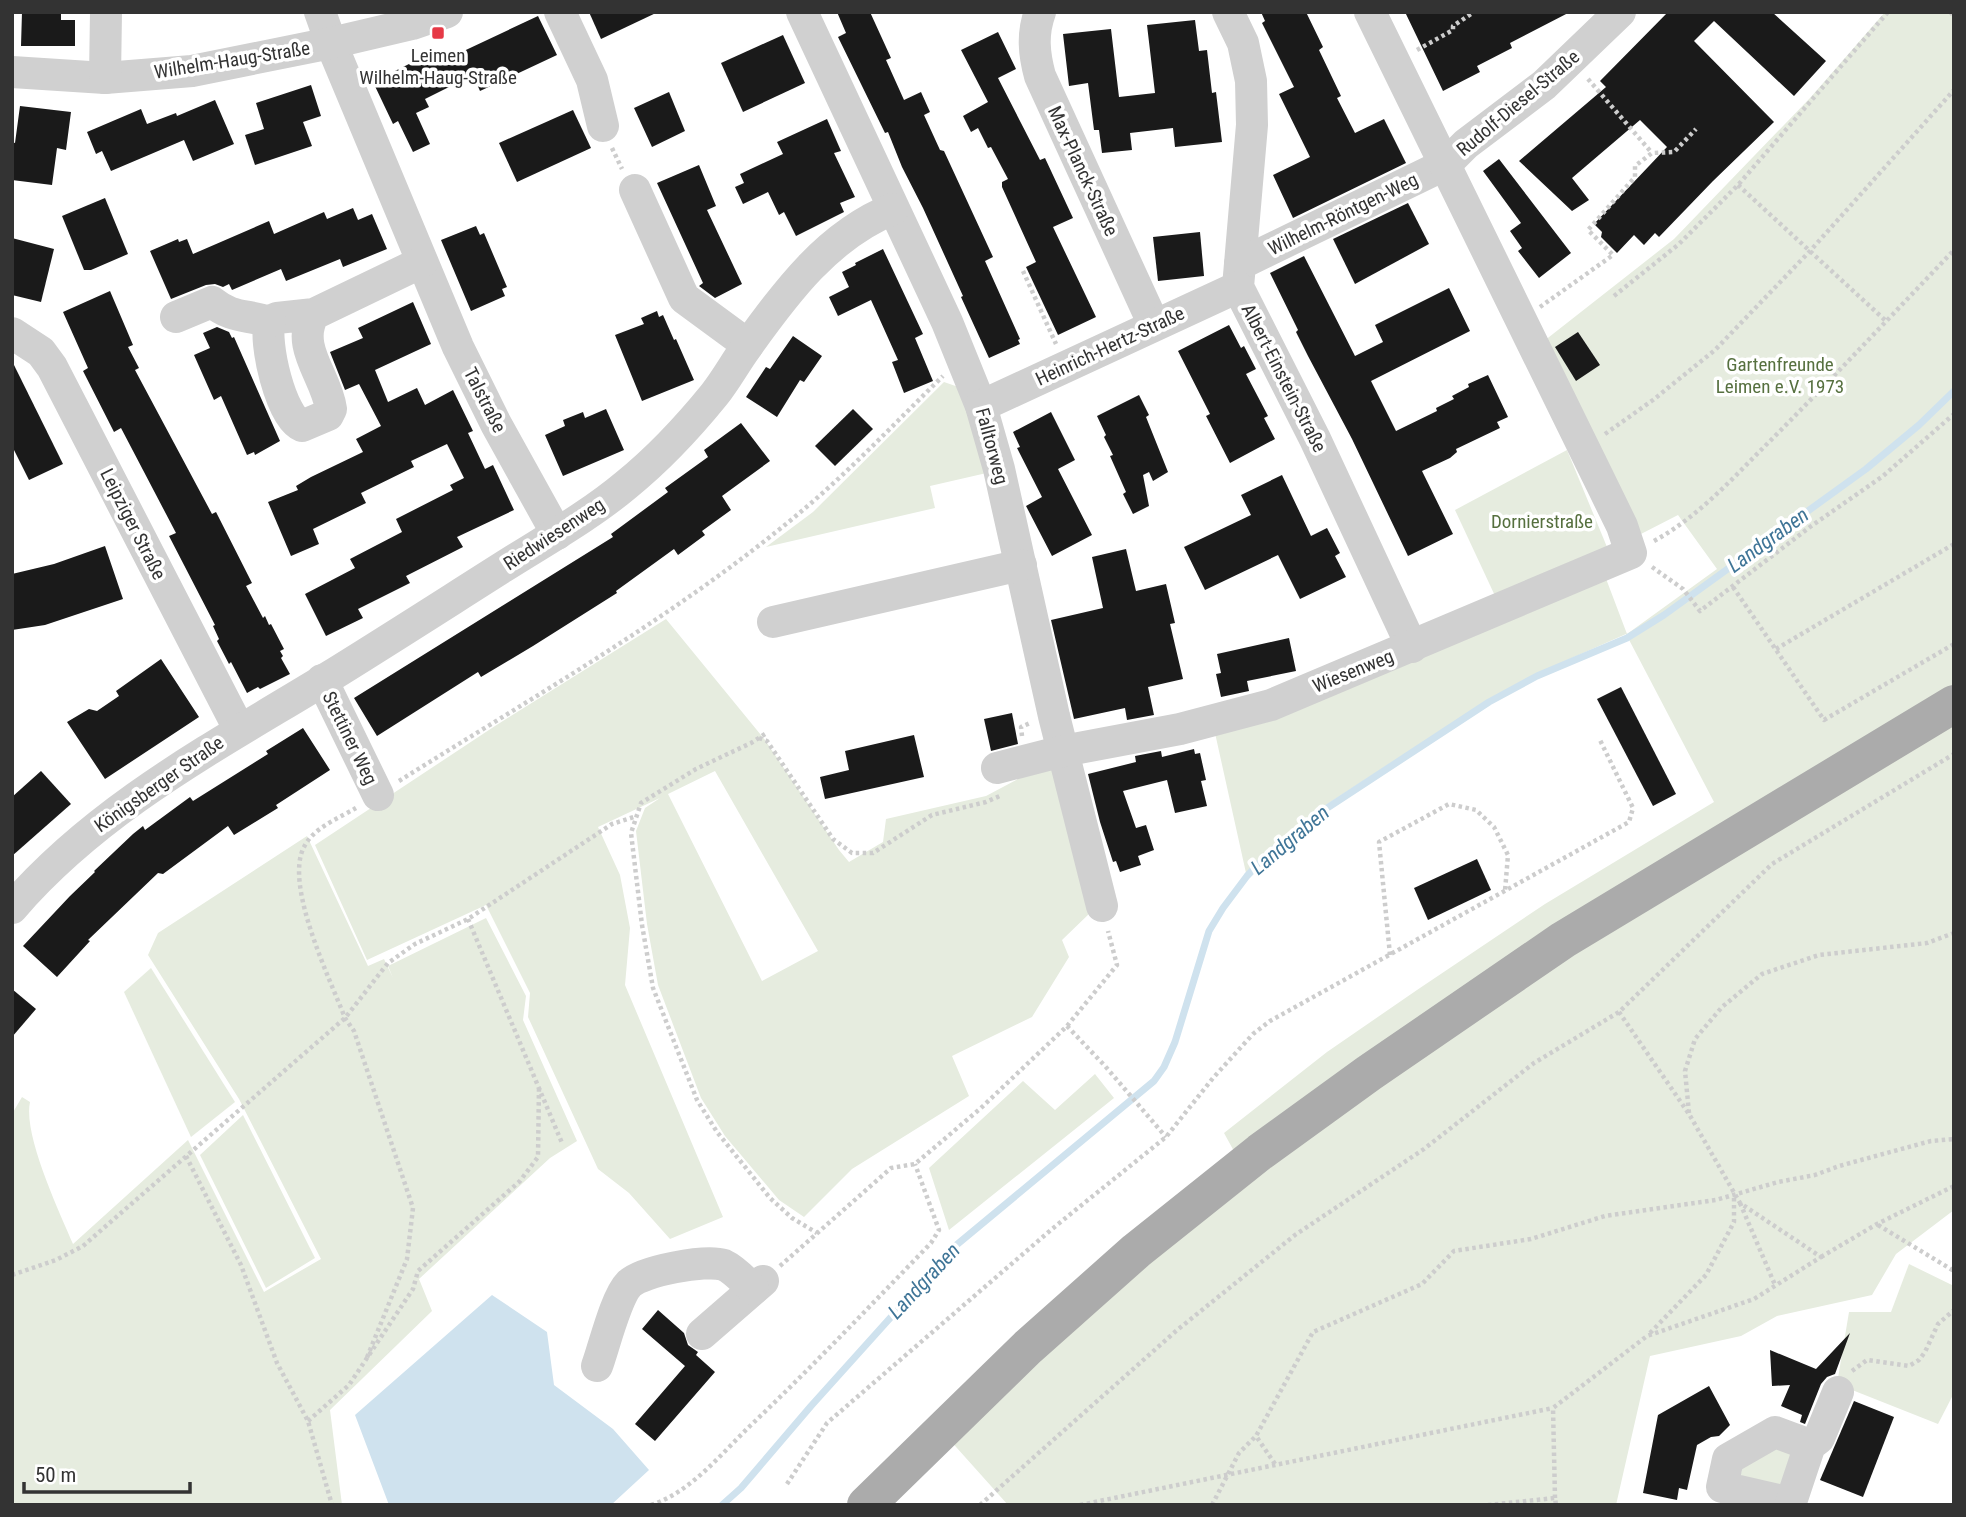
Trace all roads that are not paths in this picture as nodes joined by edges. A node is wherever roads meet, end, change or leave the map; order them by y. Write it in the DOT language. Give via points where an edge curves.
graph roads {
  1 [pos="106,12"];
  2 [pos="320,12"];
  3 [pos="447,12"];
  4 [pos="560,12"];
  5 [pos="802,12"];
  6 [pos="1040,12"];
  7 [pos="1228,12"];
  8 [pos="1370,12"];
  9 [pos="1620,12"];
  10 [pos="331,43"];
  11 [pos="12,72"];
  12 [pos="105,78"];
  13 [pos="603,126"];
  14 [pos="1446,164"];
  15 [pos="635,190"];
  16 [pos="894,209"];
  17 [pos="422,262"];
  18 [pos="1239,275"];
  19 [pos="314,314"];
  20 [pos="176,317"];
  21 [pos="270,322"];
  22 [pos="1154,325"];
  23 [pos="12,333"];
  24 [pos="748,345"];
  25 [pos="981,406"];
  26 [pos="557,534"];
  27 [pos="1021,565"];
  28 [pos="772,622"];
  29 [pos="1412,647"];
  30 [pos="322,680"];
  31 [pos="1954,704"];
  32 [pos="239,729"];
  33 [pos="1063,751"];
  34 [pos="1002,780"];
  35 [pos="378,795"];
  36 [pos="1102,906"];
  37 [pos="12,908"];
  38 [pos="702,1334"];
  39 [pos="597,1366"];
  40 [pos="1838,1392"];
  41 [pos="1810,1445"];
  42 [pos="1790,1504"];
  43 [pos="866,1505"];
  1 -- 12 [label="street"];
  2 -- 10 [label="street, Talstraße"];
  3 -- 10 [label="street, Wilhelm-Haug-Straße"];
  4 -- 13 [label="street" via="592,80"];
  5 -- 16 [label="street, Falltorweg"];
  6 -- 22 [label="street, Max-Planck-Straße" via="1034,41 1040,76"];
  7 -- 18 [label="street" via="1243,43 1251,82 1252,125"];
  8 -- 14 [label="street"];
  9 -- 14 [label="street, Rudolf-Diesel-Straße" via="1544,85"];
  10 -- 12 [label="street, Wilhelm-Haug-Straße" via="192,71"];
  10 -- 17 [label="street, Talstraße"];
  11 -- 12 [label="street, Wilhelm-Haug-Straße"];
  14 -- 18 [label="street, Wilhelm-Röntgen-Weg"];
  14 -- 29 [label="street, Wiesenweg" via="1631,553"];
  15 -- 24 [label="street" via="684,298"];
  16 -- 24 [label="street, Riedwiesenweg" via="870,218 830,247"];
  16 -- 25 [label="street, Falltorweg"];
  17 -- 19 [label="street"];
  17 -- 26 [label="street, Talstraße" via="473,380"];
  18 -- 22 [label="street, Heinrich-Hertz-Straße"];
  18 -- 29 [label="street, Albert-Einstein-Straße"];
  19 -- 21 [label="street"];
  19 -- 21 [label="street" via="308,331 309,350 331,409 328,415 302,426 292,417 275,378"];
  20 -- 21 [label="street" via="212,302 226,313"];
  22 -- 25 [label="street, Heinrich-Hertz-Straße"];
  23 -- 32 [label="street, Leipziger Straße" via="33,345 52,367"];
  24 -- 26 [label="street, Riedwiesenweg" via="679,434 626,485"];
  25 -- 27 [label="street, Falltorweg"];
  26 -- 30 [label="street, Riedwiesenweg"];
  27 -- 28 [label="street"];
  27 -- 33 [label="street, Falltorweg"];
  29 -- 33 [label="street, Wiesenweg" via="1271,705 1180,729"];
  30 -- 32 [label="street, Königsberger Straße"];
  30 -- 35 [label="street, Stettiner Weg"];
  31 -- 43 [label="main road" via="1563,940 1259,1152 1136,1251 1028,1347"];
  32 -- 37 [label="street, Königsberger Straße" via="106,819"];
  33 -- 34 [label="street, Wiesenweg"];
  33 -- 36 [label="street, Falltorweg"];
  38 -- 39 [label="street" via="758,1285 719,1264 639,1277 622,1296"];
  40 -- 41 [label="street" via="1819,1438"];
  41 -- 42 [label="street"];
  41 -- 42 [label="street" via="1775,1432 1728,1460 1723,1487"];
}
